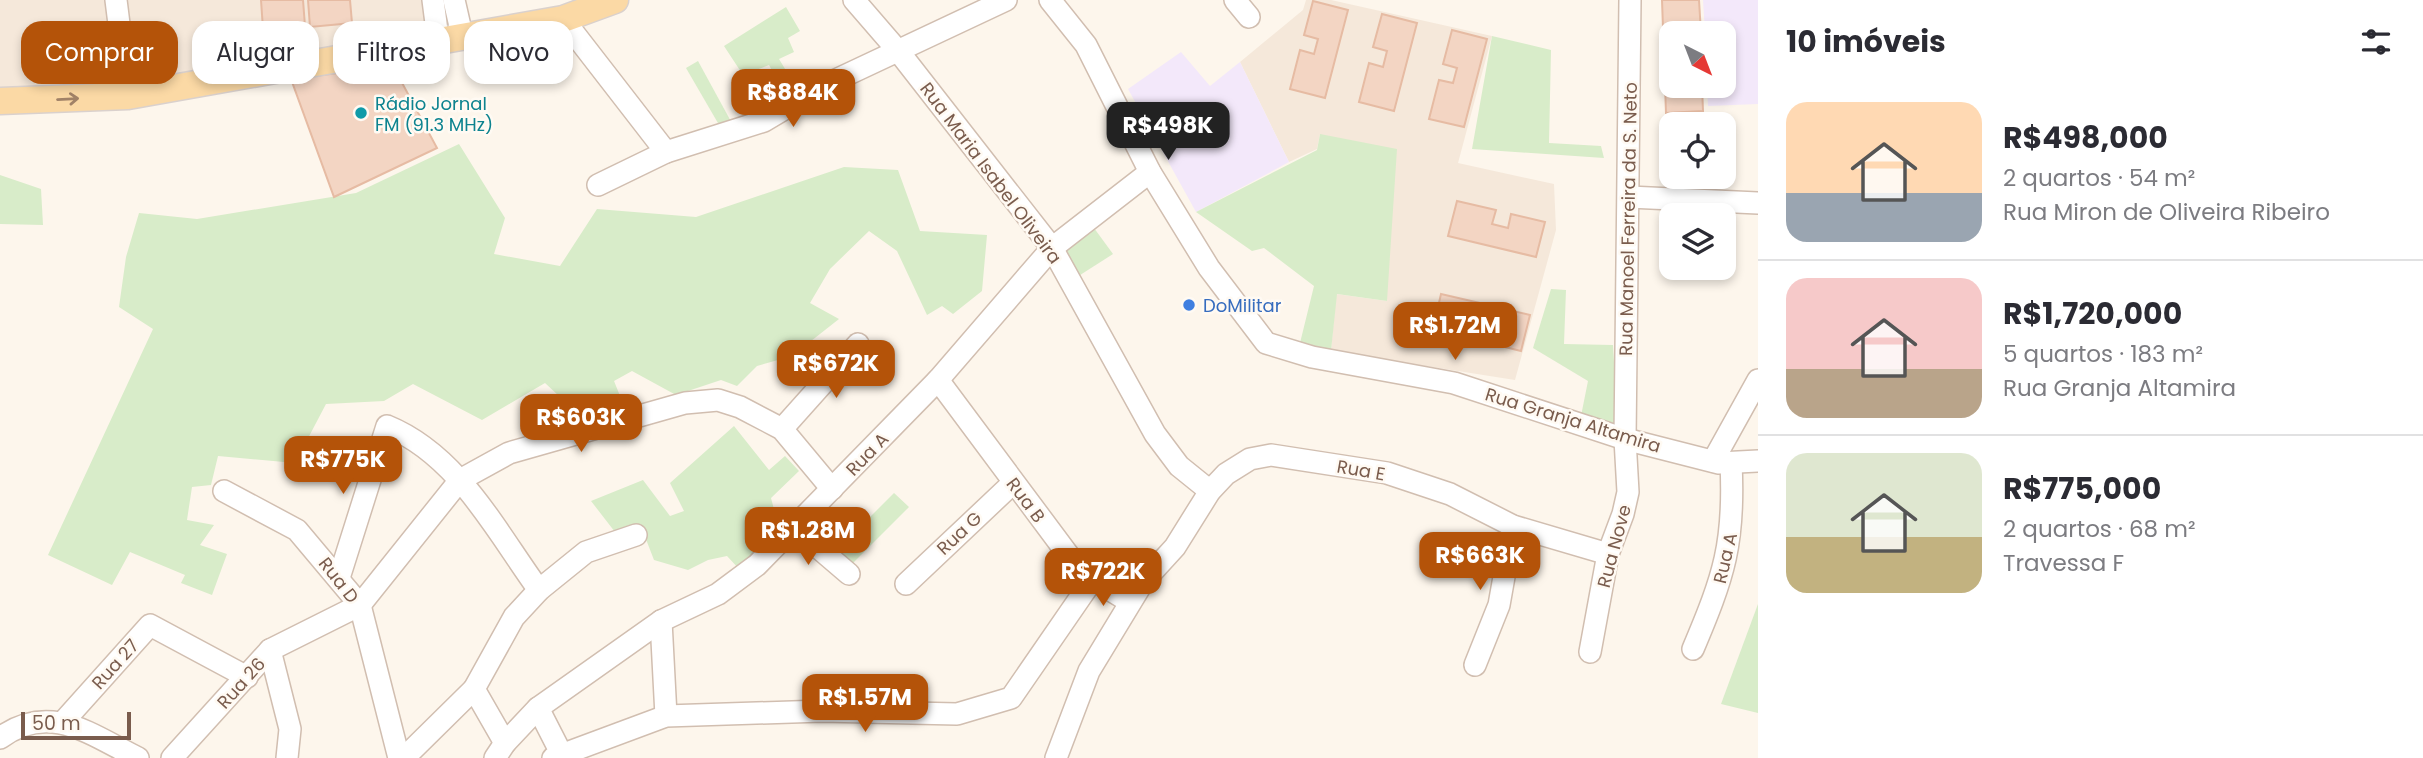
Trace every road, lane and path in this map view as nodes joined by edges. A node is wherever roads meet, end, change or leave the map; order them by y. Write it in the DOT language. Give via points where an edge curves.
graph roads {
  1 [pos="117,0"];
  2 [pos="433,0"];
  3 [pos="454,0"];
  4 [pos="615,0"];
  5 [pos="854,0"];
  6 [pos="1006,0"];
  7 [pos="1050,0"];
  8 [pos="1235,0"];
  9 [pos="1630,0"];
  10 [pos="1249,18"];
  11 [pos="564,19"];
  12 [pos="443,21"];
  13 [pos="450,37"];
  14 [pos="899,52"];
  15 [pos="333,58"];
  16 [pos="128,96"];
  17 [pos="0,101"];
  18 [pos="666,152"];
  19 [pos="1150,172"];
  20 [pos="598,185"];
  21 [pos="1629,197"];
  22 [pos="1758,203"];
  23 [pos="1052,248"];
  24 [pos="858,344"];
  25 [pos="939,380"];
  26 [pos="1758,380"];
  27 [pos="782,429"];
  28 [pos="1625,439"];
  29 [pos="1758,461"];
  30 [pos="1722,462"];
  31 [pos="460,480"];
  32 [pos="1013,483"];
  33 [pos="832,489"];
  34 [pos="224,491"];
  35 [pos="1210,491"];
  36 [pos="1513,526"];
  37 [pos="794,527"];
  38 [pos="636,535"];
  39 [pos="1608,554"];
  40 [pos="849,574"];
  41 [pos="339,578"];
  42 [pos="1093,579"];
  43 [pos="905,584"];
  44 [pos="539,590"];
  45 [pos="1130,602"];
  46 [pos="360,605"];
  47 [pos="661,621"];
  48 [pos="1693,649"];
  49 [pos="270,650"];
  50 [pos="1590,652"];
  51 [pos="1475,665"];
  52 [pos="247,677"];
  53 [pos="474,689"];
  54 [pos="538,708"];
  55 [pos="666,716"];
  56 [pos="63,722"];
  57 [pos="0,737"];
  58 [pos="500,750"];
  59 [pos="558,757"];
  60 [pos="138,758"];
  61 [pos="172,758"];
  62 [pos="288,758"];
  63 [pos="402,758"];
  64 [pos="1056,758"];
  1 -- 16 [label="street"];
  2 -- 12 [label="street"];
  3 -- 13 [label="street"];
  4 -- 11 [label="main road"];
  5 -- 14 [label="street, Rua Maria Isabel Oliveira"];
  6 -- 14 [label="street"];
  7 -- 19 [label="street" via="1086,45"];
  8 -- 10 [label="street"];
  9 -- 21 [label="street, Rua Manoel Ferreira da S. Neto"];
  11 -- 13 [label="main road"];
  11 -- 18 [label="street"];
  14 -- 18 [label="street" via="752,126"];
  14 -- 23 [label="street, Rua Maria Isabel Oliveira"];
  15 -- 16 [label="main road"];
  17 -- 16 [label="main road, one-way"];
  18 -- 20 [label="street"];
  19 -- 23 [label="street, Rua A"];
  19 -- 28 [label="street, Rua Granja Altamira" via="1209,268 1266,342 1324,359 1454,383"];
  21 -- 22 [label="street"];
  21 -- 28 [label="street, Rua Manoel Ferreira da S. Neto"];
  23 -- 25 [label="street, Rua A"];
  23 -- 35 [label="street, Rua Maria Isabel Oliveira" via="1134,402 1179,466"];
  24 -- 27 [label="street"];
  25 -- 32 [label="street, Rua B"];
  25 -- 33 [label="street, Rua A"];
  26 -- 30 [label="street"];
  27 -- 31 [label="street" via="718,400 685,402 509,453"];
  27 -- 33 [label="street"];
  28 -- 30 [label="street, Rua Granja Altamira"];
  28 -- 39 [label="street, Rua Nove" via="1628,492"];
  29 -- 30 [label="street, Rua Granja Altamira"];
  30 -- 48 [label="street, Rua A" via="1731,539 1720,584"];
  31 -- 41 [label="street" via="427,447 387,426"];
  31 -- 44 [label="street"];
  31 -- 46 [label="street"];
  32 -- 42 [label="street, Rua B" via="1081,572"];
  32 -- 43 [label="street, Rua G"];
  33 -- 37 [label="street, Rua A"];
  34 -- 41 [label="street, Rua D" via="297,530"];
  35 -- 36 [label="street, Rua E" via="1237,466 1271,456 1387,473 1450,494"];
  35 -- 45 [label="street, Rua E" via="1175,547"];
  36 -- 39 [label="street, Rua E"];
  36 -- 51 [label="street" via="1499,605"];
  37 -- 40 [label="street"];
  37 -- 47 [label="street, Rua A" via="738,581"];
  38 -- 44 [label="street" via="586,552"];
  39 -- 50 [label="street, Rua Nove"];
  41 -- 46 [label="street, Rua D"];
  42 -- 45 [label="street, Rua B"];
  42 -- 55 [label="street" via="1011,698 957,714 810,711"];
  44 -- 53 [label="street" via="514,617"];
  45 -- 64 [label="street, Rua E" via="1089,671"];
  46 -- 49 [label="street, Rua 26"];
  46 -- 63 [label="street, Rua D"];
  47 -- 54 [label="street, Rua A"];
  47 -- 55 [label="street"];
  49 -- 52 [label="street, Rua 26"];
  49 -- 62 [label="street" via="290,729"];
  52 -- 56 [label="street, Rua 27" via="150,625"];
  52 -- 61 [label="street, Rua 26"];
  53 -- 58 [label="street"];
  53 -- 63 [label="street"];
  54 -- 58 [label="street, Rua A"];
  54 -- 59 [label="street"];
  55 -- 59 [label="street"];
  56 -- 57 [label="street" via="40,719"];
  56 -- 60 [label="street"];
}
